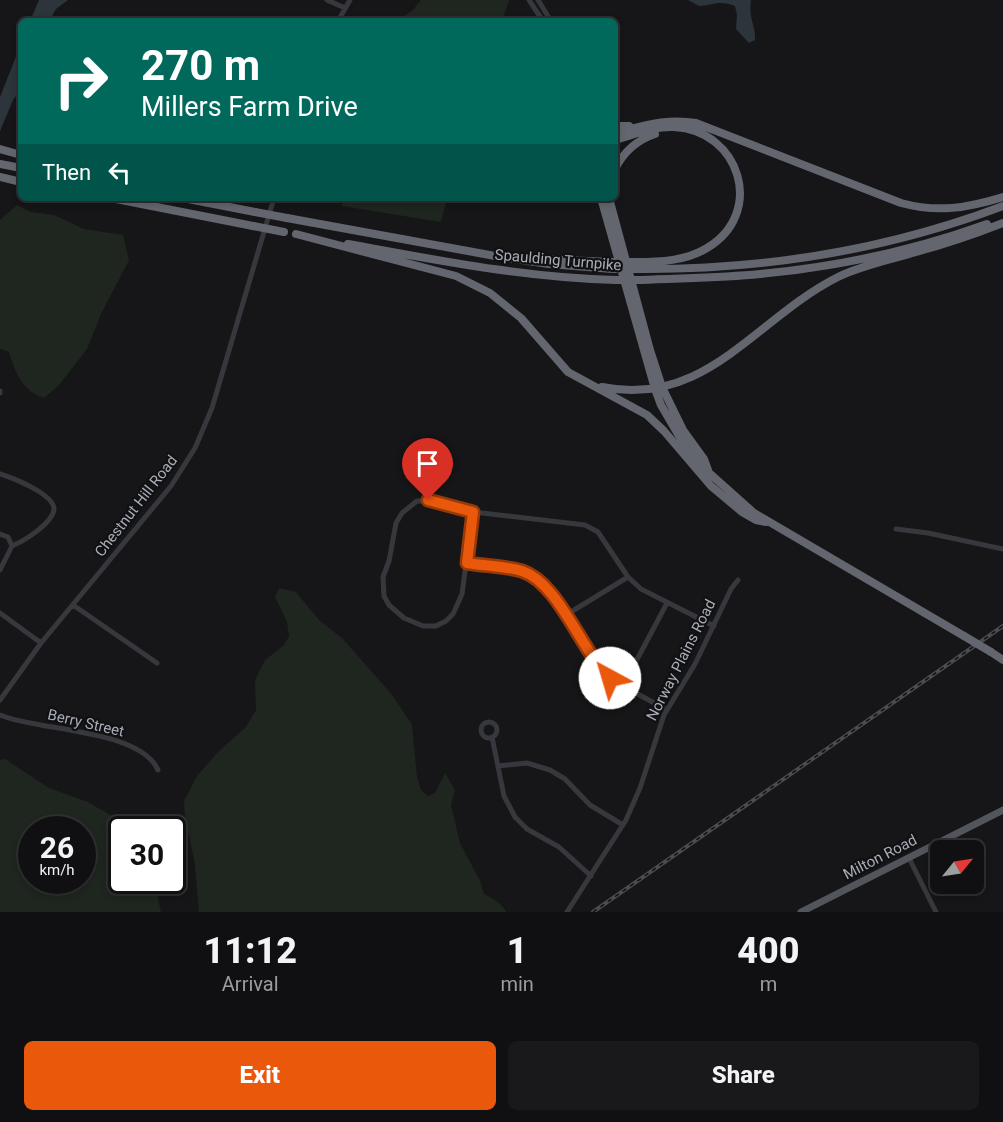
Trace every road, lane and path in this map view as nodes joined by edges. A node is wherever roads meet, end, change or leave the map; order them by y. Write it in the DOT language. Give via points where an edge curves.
graph roads {
  1 [pos="327,0"];
  2 [pos="350,0"];
  3 [pos="529,0"];
  4 [pos="538,0"];
  5 [pos="345,8"];
  6 [pos="340,18"];
  7 [pos="541,18"];
  8 [pos="549,18"];
  9 [pos="649,125"];
  10 [pos="618,126"];
  11 [pos="684,129"];
  12 [pos="618,133"];
  13 [pos="618,139"];
  14 [pos="0,150"];
  15 [pos="18,154"];
  16 [pos="1,164"];
  17 [pos="618,164"];
  18 [pos="18,167"];
  19 [pos="0,177"];
  20 [pos="18,181"];
  21 [pos="1003,197"];
  22 [pos="127,201"];
  23 [pos="197,201"];
  24 [pos="273,201"];
  25 [pos="602,201"];
  26 [pos="611,201"];
  27 [pos="1003,206"];
  28 [pos="1003,218"];
  29 [pos="1003,223"];
  30 [pos="296,234"];
  31 [pos="636,265"];
  32 [pos="589,384"];
  33 [pos="658,388"];
  34 [pos="0,474"];
  35 [pos="473,512"];
  36 [pos="771,523"];
  37 [pos="896,529"];
  38 [pos="0,534"];
  39 [pos="12,546"];
  40 [pos="1003,549"];
  41 [pos="467,563"];
  42 [pos="0,570"];
  43 [pos="628,577"];
  44 [pos="738,580"];
  45 [pos="667,603"];
  46 [pos="73,605"];
  47 [pos="0,614"];
  48 [pos="566,615"];
  49 [pos="714,626"];
  50 [pos="41,644"];
  51 [pos="1003,660"];
  52 [pos="157,663"];
  53 [pos="623,686"];
  54 [pos="0,700"];
  55 [pos="667,710"];
  56 [pos="0,715"];
  57 [pos="492,737"];
  58 [pos="498,766"];
  59 [pos="158,770"];
  60 [pos="1003,810"];
  61 [pos="623,825"];
  62 [pos="909,858"];
  63 [pos="591,876"];
  64 [pos="567,912"];
  65 [pos="801,912"];
  66 [pos="936,912"];
  1 -- 5 [label="street"];
  2 -- 5 [label="street"];
  3 -- 7 [label="street"];
  4 -- 8 [label="street"];
  5 -- 6 [label="street"];
  9 -- 10 [label="highway"];
  9 -- 12 [label="highway"];
  9 -- 21 [label="highway" via="670,120 696,123 915,207 964,208"];
  11 -- 13 [label="highway" via="658,129"];
  11 -- 17 [label="highway" via="642,139"];
  11 -- 31 [label="highway" via="711,138 731,159 740,182 736,216 718,241 702,251"];
  14 -- 15 [label="highway"];
  16 -- 18 [label="highway"];
  19 -- 20 [label="highway"];
  22 -- 30 [label="highway, Spaulding Turnpike, bridge"];
  23 -- 31 [label="highway, Spaulding Turnpike, bridge" via="518,260"];
  24 -- 46 [label="street, Chestnut Hill Road" via="200,438 171,486"];
  25 -- 33 [label="highway"];
  26 -- 33 [label="highway"];
  27 -- 31 [label="highway, Spaulding Turnpike" via="930,230 834,252 714,267"];
  28 -- 30 [label="highway, Spaulding Turnpike, bridge" via="907,248 829,264 760,274 641,280 553,276 453,263"];
  29 -- 33 [label="highway" via="837,278 714,365 674,385"];
  30 -- 32 [label="highway" via="470,282 516,314 568,372"];
  32 -- 33 [label="highway" via="630,392"];
  32 -- 36 [label="highway" via="647,415 717,492 756,520"];
  33 -- 36 [label="highway" via="709,471 730,493"];
  34 -- 39 [label="street" via="44,495 54,507 46,522"];
  35 -- 41 [label="street"];
  35 -- 41 [label="street" via="428,500 406,508 396,523 383,577 384,596 404,618 423,626 436,626 446,621 458,605"];
  35 -- 43 [label="street" via="585,525 598,532"];
  36 -- 51 [label="highway, bridge"];
  37 -- 40 [label="street"];
  38 -- 39 [label="street" via="8,537"];
  39 -- 42 [label="street"];
  41 -- 48 [label="street" via="531,575 543,583"];
  43 -- 45 [label="street"];
  43 -- 48 [label="street"];
  44 -- 49 [label="street, Norway Plains Road"];
  45 -- 49 [label="street"];
  45 -- 53 [label="street"];
  46 -- 50 [label="street, Chestnut Hill Road"];
  46 -- 52 [label="street"];
  47 -- 50 [label="street"];
  48 -- 53 [label="street" via="601,670"];
  49 -- 55 [label="street, Norway Plains Road"];
  50 -- 54 [label="street, Chestnut Hill Road"];
  53 -- 55 [label="street"];
  55 -- 61 [label="street, Norway Plains Road"];
  56 -- 59 [label="street, Berry Street" via="120,742 145,753"];
  57 -- 58 [label="street"];
  58 -- 61 [label="street" via="527,763 550,770 570,783 590,805"];
  58 -- 63 [label="street" via="506,802 518,821 559,847"];
  60 -- 62 [label="main road, Milton Road"];
  61 -- 63 [label="street, Norway Plains Road"];
  62 -- 65 [label="main road, Milton Road"];
  62 -- 66 [label="street"];
  63 -- 64 [label="street, Norway Plains Road"];
}
